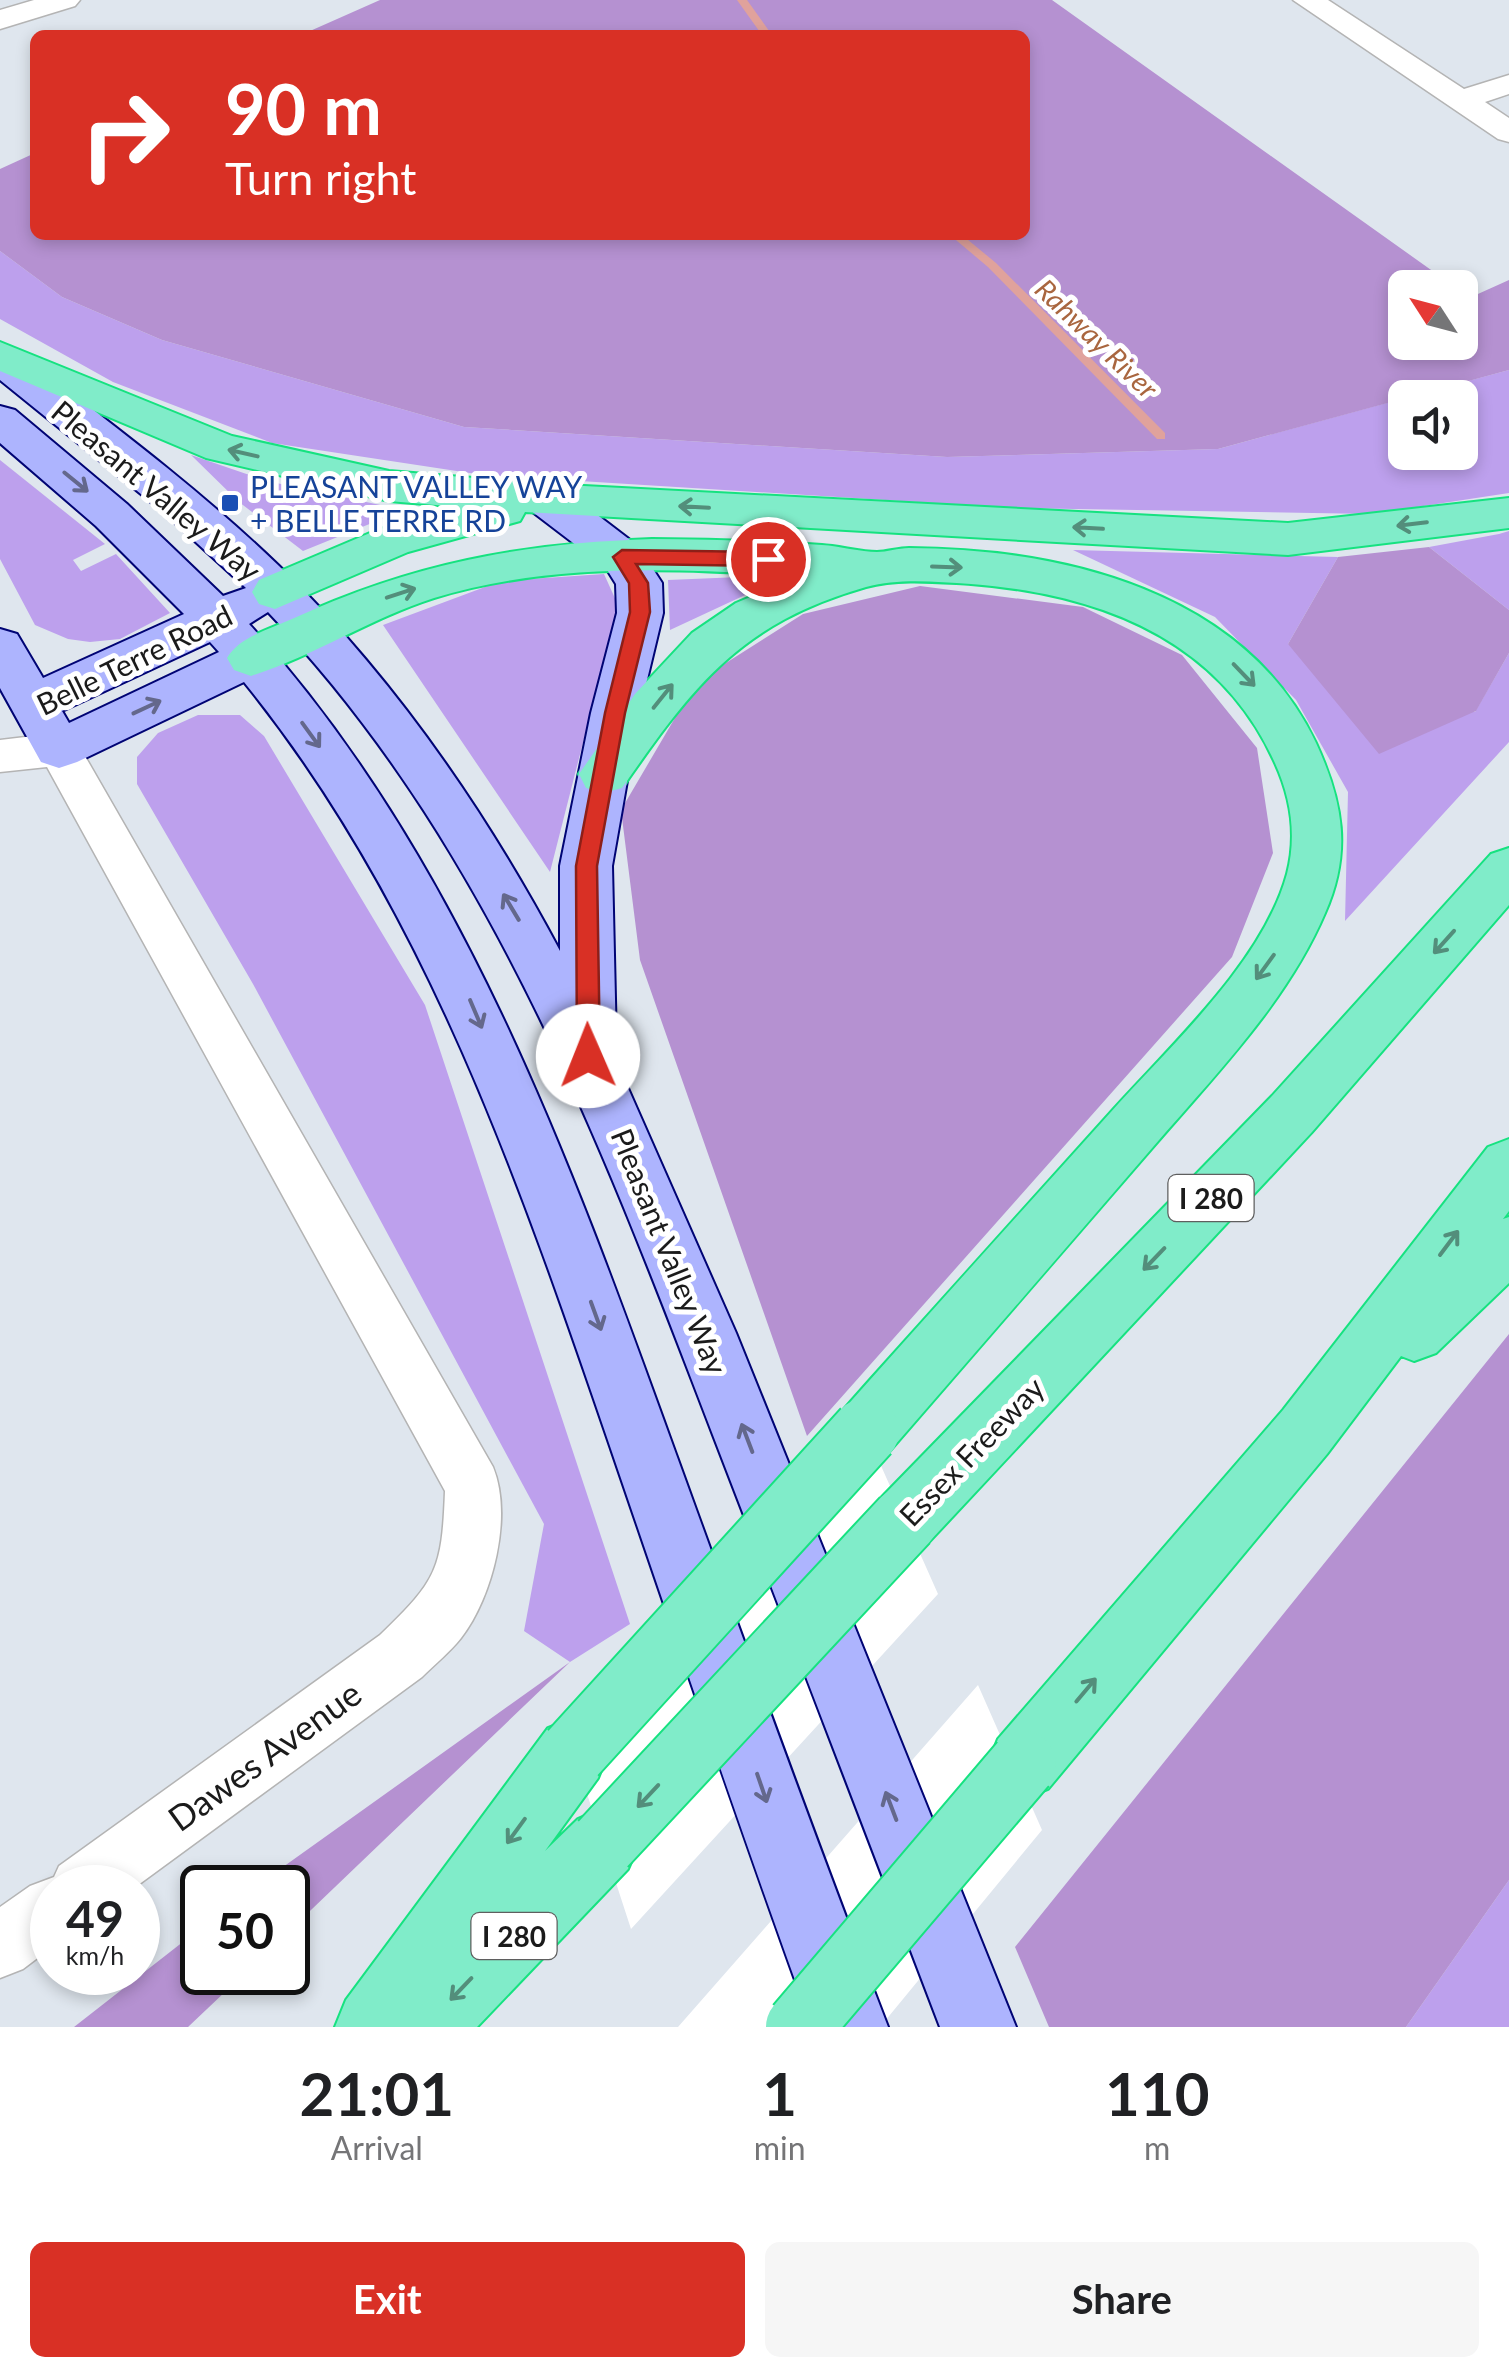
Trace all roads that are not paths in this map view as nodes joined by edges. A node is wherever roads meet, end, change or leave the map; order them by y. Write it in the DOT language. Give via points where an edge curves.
graph roads {
  1 [pos="65,0"];
  2 [pos="1308,0"];
  3 [pos="0,20"];
  4 [pos="1509,84"];
  5 [pos="1461,100"];
  6 [pos="1509,132"];
  7 [pos="0,357"];
  8 [pos="0,420"];
  9 [pos="546,500"];
  10 [pos="1509,513"];
  11 [pos="622,557"];
  12 [pos="890,566"];
  13 [pos="275,592"];
  14 [pos="312,630"];
  15 [pos="233,638"];
  16 [pos="0,646"];
  17 [pos="33,703"];
  18 [pos="0,737"];
  19 [pos="59,748"];
  20 [pos="0,756"];
  21 [pos="604,774"];
  22 [pos="1509,869"];
  23 [pos="588,1056"];
  24 [pos="1509,1165"];
  25 [pos="1509,1244"];
  26 [pos="1306,1432"];
  27 [pos="113,1865"];
  28 [pos="30,1924"];
  29 [pos="0,1946"];
  30 [pos="372,2027"];
  31 [pos="424,2027"];
  32 [pos="798,2027"];
  33 [pos="850,2027"];
  34 [pos="978,2027"];
  1 -- 3 [label="street"];
  2 -- 5 [label="street"];
  4 -- 5 [label="street"];
  5 -- 6 [label="street"];
  9 -- 7 [label="highway, one-way" via="389,486 221,448"];
  7 -- 13 [label="main road, Pleasant Valley Way" via="152,479"];
  8 -- 15 [label="main road, Pleasant Valley Way, one-way" via="111,510"];
  10 -- 9 [label="highway, one-way" via="1288,539"];
  9 -- 11 [label="main road"];
  9 -- 13 [label="highway" via="394,540"];
  11 -- 12 [label="highway"];
  14 -- 11 [label="highway, one-way" via="447,578"];
  11 -- 21 [label="main road" via="638,583 640,612"];
  21 -- 12 [label="highway, one-way" via="680,674 748,617"];
  12 -- 30 [label="highway, one-way, bridge" via="1006,569 1077,582 1170,618 1246,675 1277,714 1313,799 1318,848 1286,938 1239,1004 866,1432 573,1753"];
  13 -- 14 [label="main road, Pleasant Valley Way"];
  13 -- 15 [label="main road, Belle Terre Road"];
  14 -- 15 [label="highway"];
  23 -- 14 [label="main road, Pleasant Valley Way, one-way" via="516,915 445,799"];
  15 -- 17 [label="main road, Belle Terre Road"];
  19 -- 15 [label="main road, Belle Terre Road, one-way"];
  15 -- 33 [label="main road, Pleasant Valley Way, one-way" via="326,756 398,865 470,999 558,1212"];
  16 -- 17 [label="main road"];
  17 -- 18 [label="street, Belle Terre Road"];
  17 -- 19 [label="main road"];
  19 -- 20 [label="street, Belle Terre Road"];
  19 -- 27 [label="street, Dawes Avenue" via="473,1487 471,1555 442,1616 401,1656"];
  21 -- 23 [label="main road" via="586,866"];
  22 -- 31 [label="highway, Essex Freeway / I 280, one-way, bridge" via="1292,1114"];
  34 -- 23 [label="main road, Pleasant Valley Way, one-way" via="675,1257"];
  26 -- 24 [label="highway, one-way"];
  25 -- 26 [label="highway"];
  32 -- 26 [label="highway, one-way, bridge"];
  28 -- 29 [label="street"];
}
